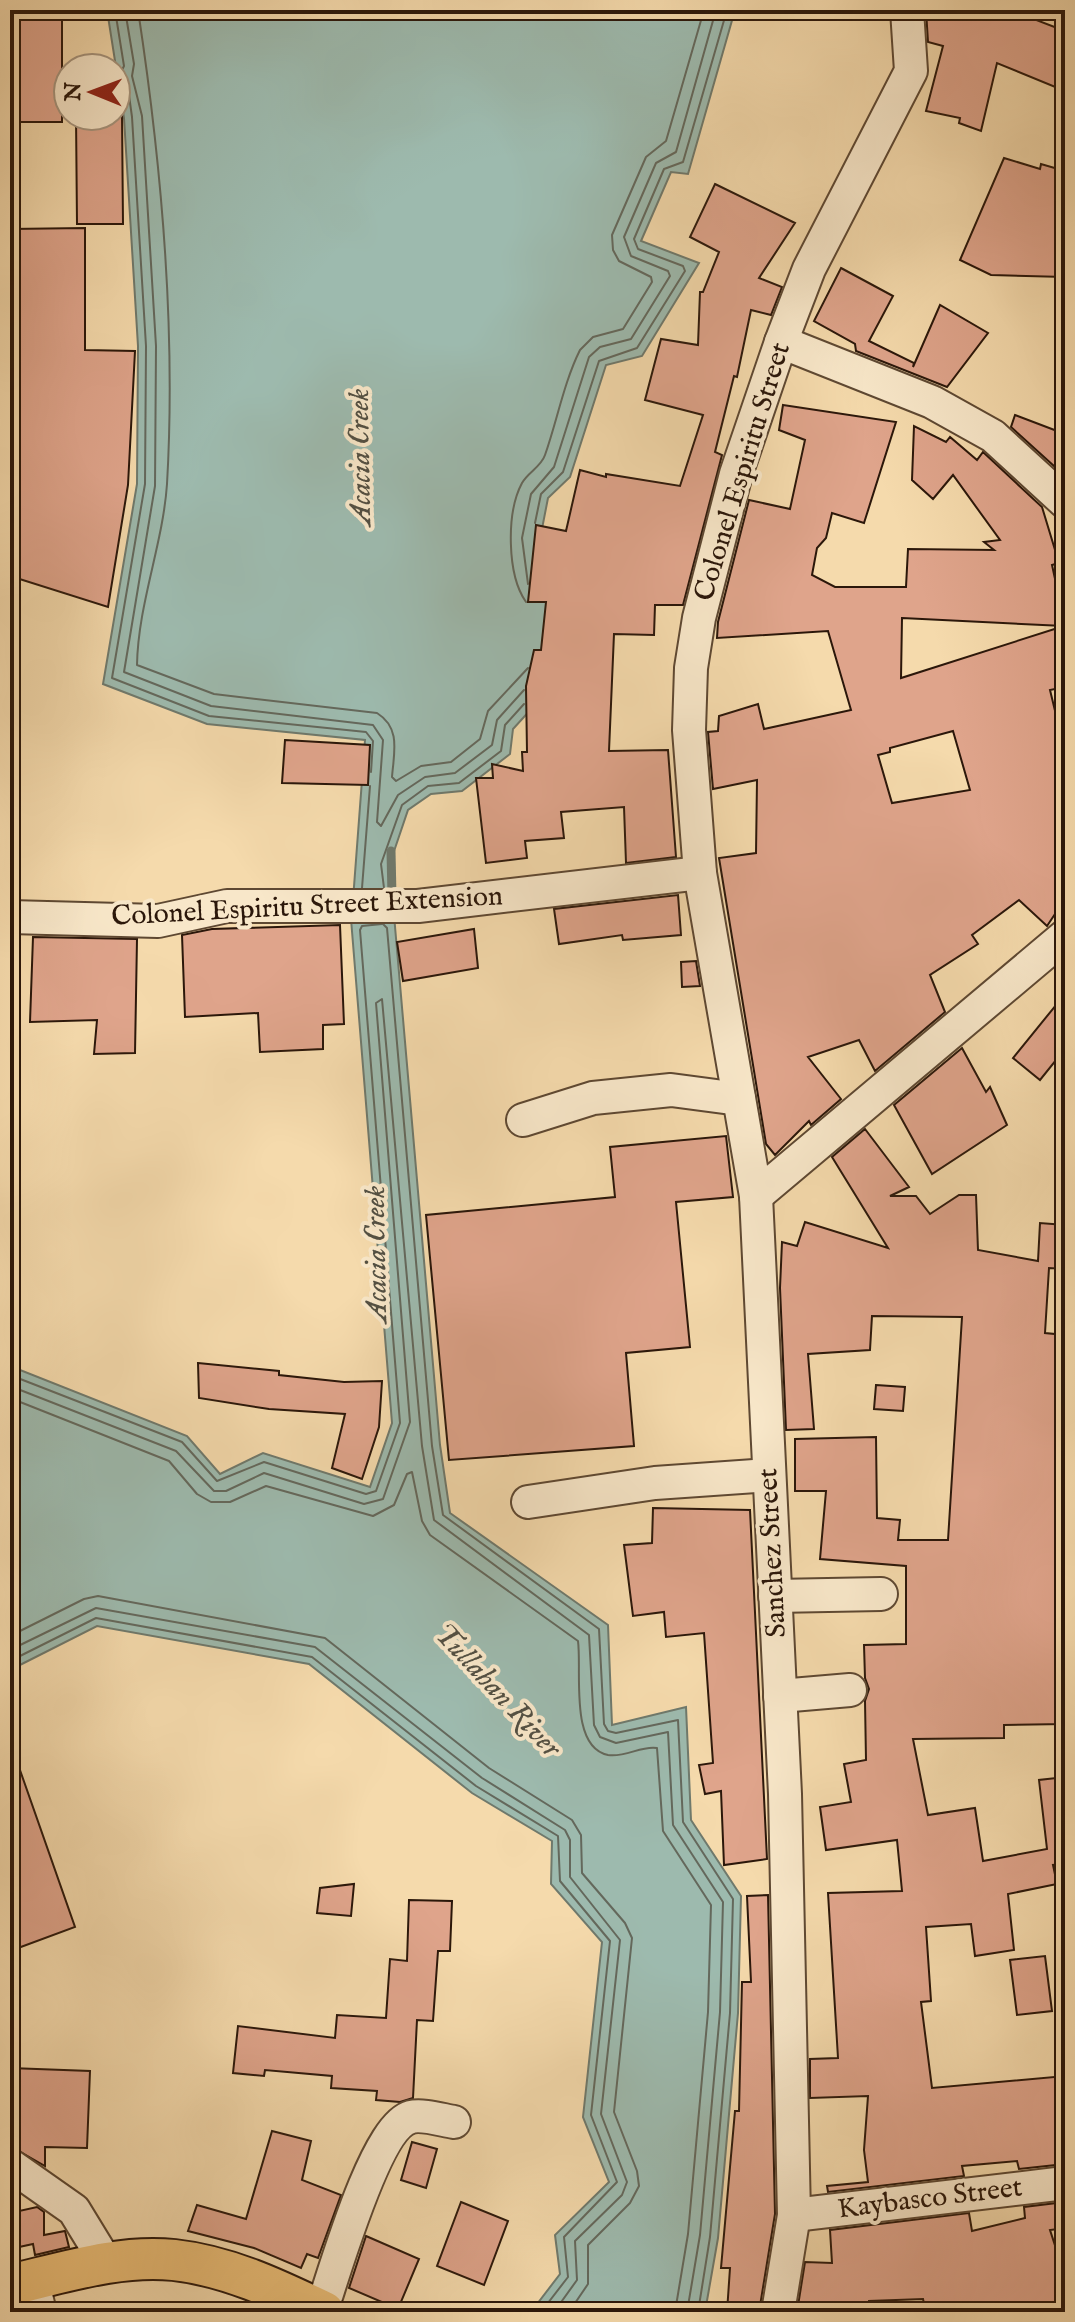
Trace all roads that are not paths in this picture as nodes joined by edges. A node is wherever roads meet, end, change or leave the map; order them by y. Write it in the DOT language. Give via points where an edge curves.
graph roads {
  1 [pos="907,10"];
  2 [pos="781,342"];
  3 [pos="1065,502"];
  4 [pos="700,873"];
  5 [pos="10,917"];
  6 [pos="1065,936"];
  7 [pos="739,1099"];
  8 [pos="523,1120"];
  9 [pos="756,1196"];
  10 [pos="769,1475"];
  11 [pos="528,1502"];
  12 [pos="881,1594"];
  13 [pos="775,1596"];
  14 [pos="850,1690"];
  15 [pos="780,1696"];
  16 [pos="454,2122"];
  17 [pos="10,2165"];
  18 [pos="1065,2183"];
  19 [pos="794,2215"];
  20 [pos="107,2264"];
  21 [pos="27,2292"];
  22 [pos="322,2312"];
  23 [pos="778,2312"];
  1 -- 2 [label="street, Colonel Espiritu Street" via="911,71 904,90 809,269"];
  2 -- 3 [label="street" via="932,402 993,436"];
  2 -- 4 [label="street, Colonel Espiritu Street" via="736,474 691,668 689,730"];
  4 -- 5 [label="street, Colonel Espiritu Street Extension" via="418,906 227,906 158,921"];
  4 -- 7 [label="street, Colonel Espiritu Street"];
  6 -- 9 [label="street"];
  7 -- 8 [label="street" via="671,1090 593,1098"];
  7 -- 9 [label="street, Colonel Espiritu Street"];
  9 -- 10 [label="street, Sanchez Street"];
  10 -- 11 [label="street" via="655,1483"];
  10 -- 13 [label="street, Sanchez Street"];
  12 -- 13 [label="street"];
  13 -- 15 [label="street, Sanchez Street"];
  14 -- 15 [label="street"];
  15 -- 19 [label="street, Sanchez Street"];
  16 -- 22 [label="street" via="413,2116 394,2127 376,2156"];
  17 -- 20 [label="street" via="74,2210"];
  18 -- 19 [label="street, Kaybasco Street"];
  19 -- 23 [label="street, Sanchez Street"];
  20 -- 21 [label="main road"];
  20 -- 22 [label="main road" via="172,2260 218,2269 257,2280"];
}
